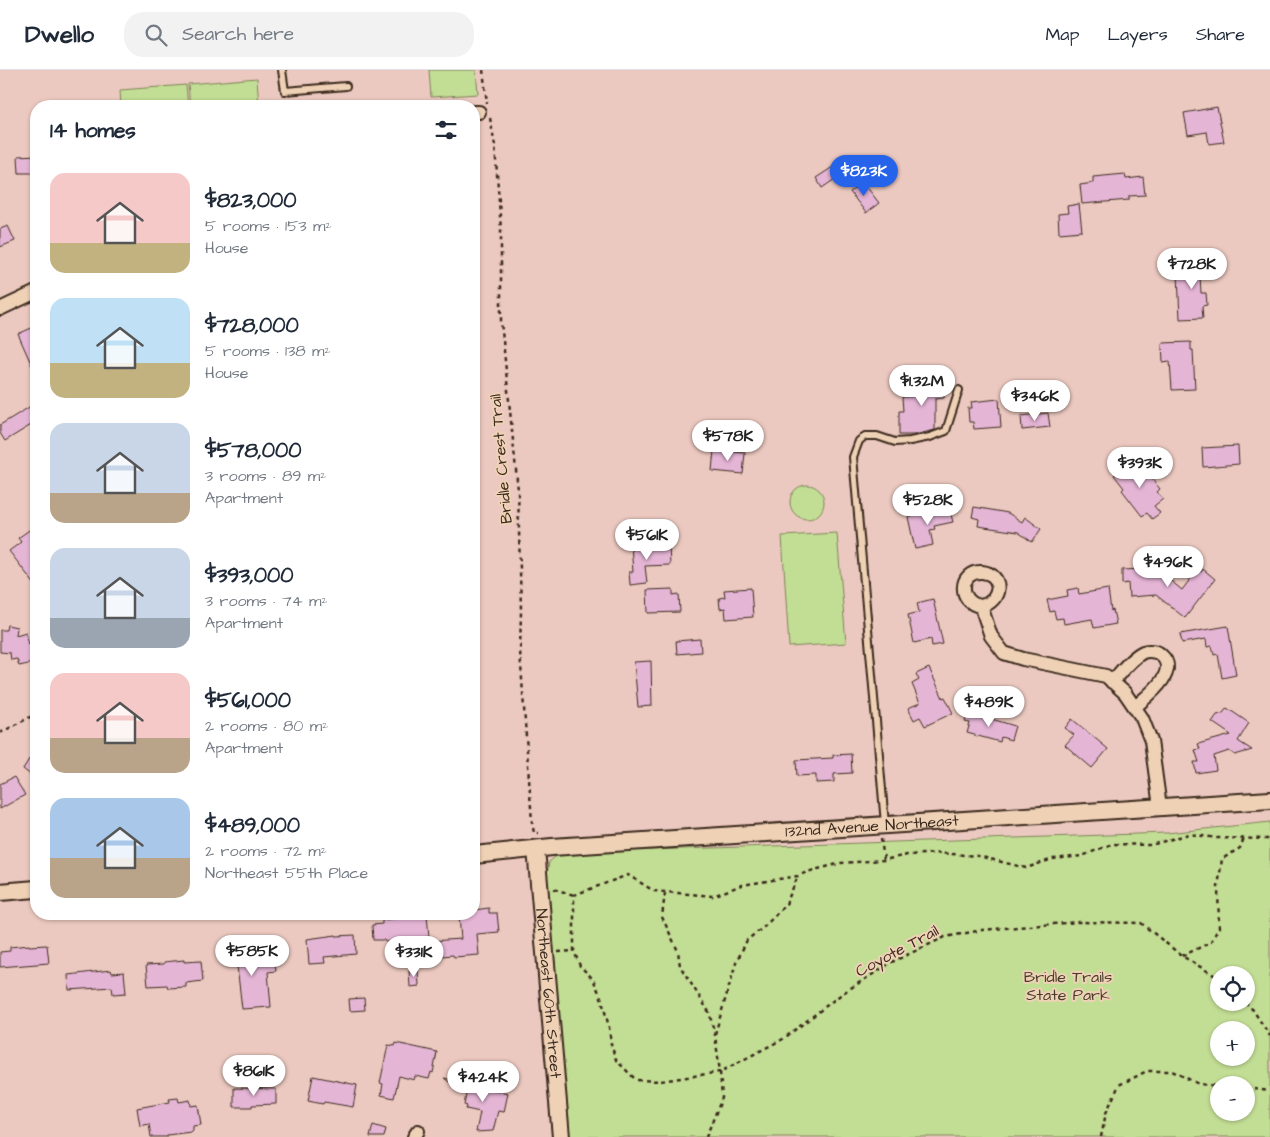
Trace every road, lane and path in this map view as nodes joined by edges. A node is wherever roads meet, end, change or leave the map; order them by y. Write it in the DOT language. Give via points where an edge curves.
graph roads {
  1 [pos="282,70"];
  2 [pos="483,70"];
  3 [pos="346,86"];
  4 [pos="482,111"];
  5 [pos="30,295"];
  6 [pos="0,309"];
  7 [pos="959,390"];
  8 [pos="981,606"];
  9 [pos="1112,682"];
  10 [pos="1135,707"];
  11 [pos="30,717"];
  12 [pos="0,733"];
  13 [pos="1270,800"];
  14 [pos="1160,807"];
  15 [pos="883,829"];
  16 [pos="546,835"];
  17 [pos="1244,838"];
  18 [pos="1270,839"];
  19 [pos="536,849"];
  20 [pos="480,854"];
  21 [pos="884,860"];
  22 [pos="798,876"];
  23 [pos="553,881"];
  24 [pos="30,890"];
  25 [pos="0,892"];
  26 [pos="665,893"];
  27 [pos="574,895"];
  28 [pos="1182,956"];
  29 [pos="1210,973"];
  30 [pos="1254,1011"];
  31 [pos="715,1035"];
  32 [pos="1270,1036"];
  33 [pos="720,1072"];
  34 [pos="1210,1085"];
  35 [pos="1255,1089"];
  36 [pos="1270,1091"];
  37 [pos="561,1137"];
  38 [pos="706,1137"];
  39 [pos="1101,1137"];
  1 -- 3 [label="lane" via="285,91"];
  2 -- 4 [label="path, Bridle Crest Trail"];
  4 -- 16 [label="path, Bridle Crest Trail" via="495,146 501,230 501,321 518,490 520,650 532,822 534,833"];
  5 -- 6 [label="street"];
  7 -- 15 [label="lane" via="946,431 895,442 865,436 859,441 853,457"];
  8 -- 9 [label="street" via="991,636 1004,653 1106,676"];
  9 -- 10 [label="street"];
  9 -- 10 [label="street" via="1144,652 1154,651 1161,655 1166,662 1164,678"];
  10 -- 14 [label="street" via="1151,740"];
  11 -- 12 [label="path"];
  13 -- 14 [label="street, 132nd Avenue Northeast"];
  14 -- 15 [label="street, 132nd Avenue Northeast"];
  15 -- 19 [label="street, 132nd Avenue Northeast"];
  15 -- 21 [label="path"];
  17 -- 18 [label="path"];
  17 -- 21 [label="path" via="1189,834 1151,845 1112,844 1082,856 1053,859 1026,868 978,856 938,853"];
  17 -- 28 [label="path" via="1240,848 1222,859 1218,887 1219,927 1212,942"];
  19 -- 20 [label="street, 132nd Avenue Northeast"];
  19 -- 37 [label="street, Northeast 60th Street"];
  21 -- 22 [label="path" via="841,863"];
  22 -- 26 [label="path" via="742,885 713,896"];
  22 -- 31 [label="path" via="786,904 747,940 736,963"];
  23 -- 27 [label="path" via="554,889"];
  24 -- 25 [label="street"];
  26 -- 27 [label="path" via="654,891 628,875"];
  26 -- 31 [label="path" via="662,917 678,951 680,966 709,1012"];
  27 -- 33 [label="path, Coyote Trail" via="574,951 601,997 616,1060 636,1080 661,1081"];
  28 -- 29 [label="path, Coyote Trail"];
  28 -- 33 [label="path, Coyote Trail" via="1141,923 1078,922 982,930 945,937 892,962 843,993 783,1039"];
  30 -- 32 [label="path"];
  31 -- 33 [label="path"];
  33 -- 38 [label="path" via="722,1098"];
  34 -- 39 [label="path" via="1199,1084 1172,1071 1147,1071 1120,1085 1106,1113"];
  35 -- 36 [label="path"];
}
